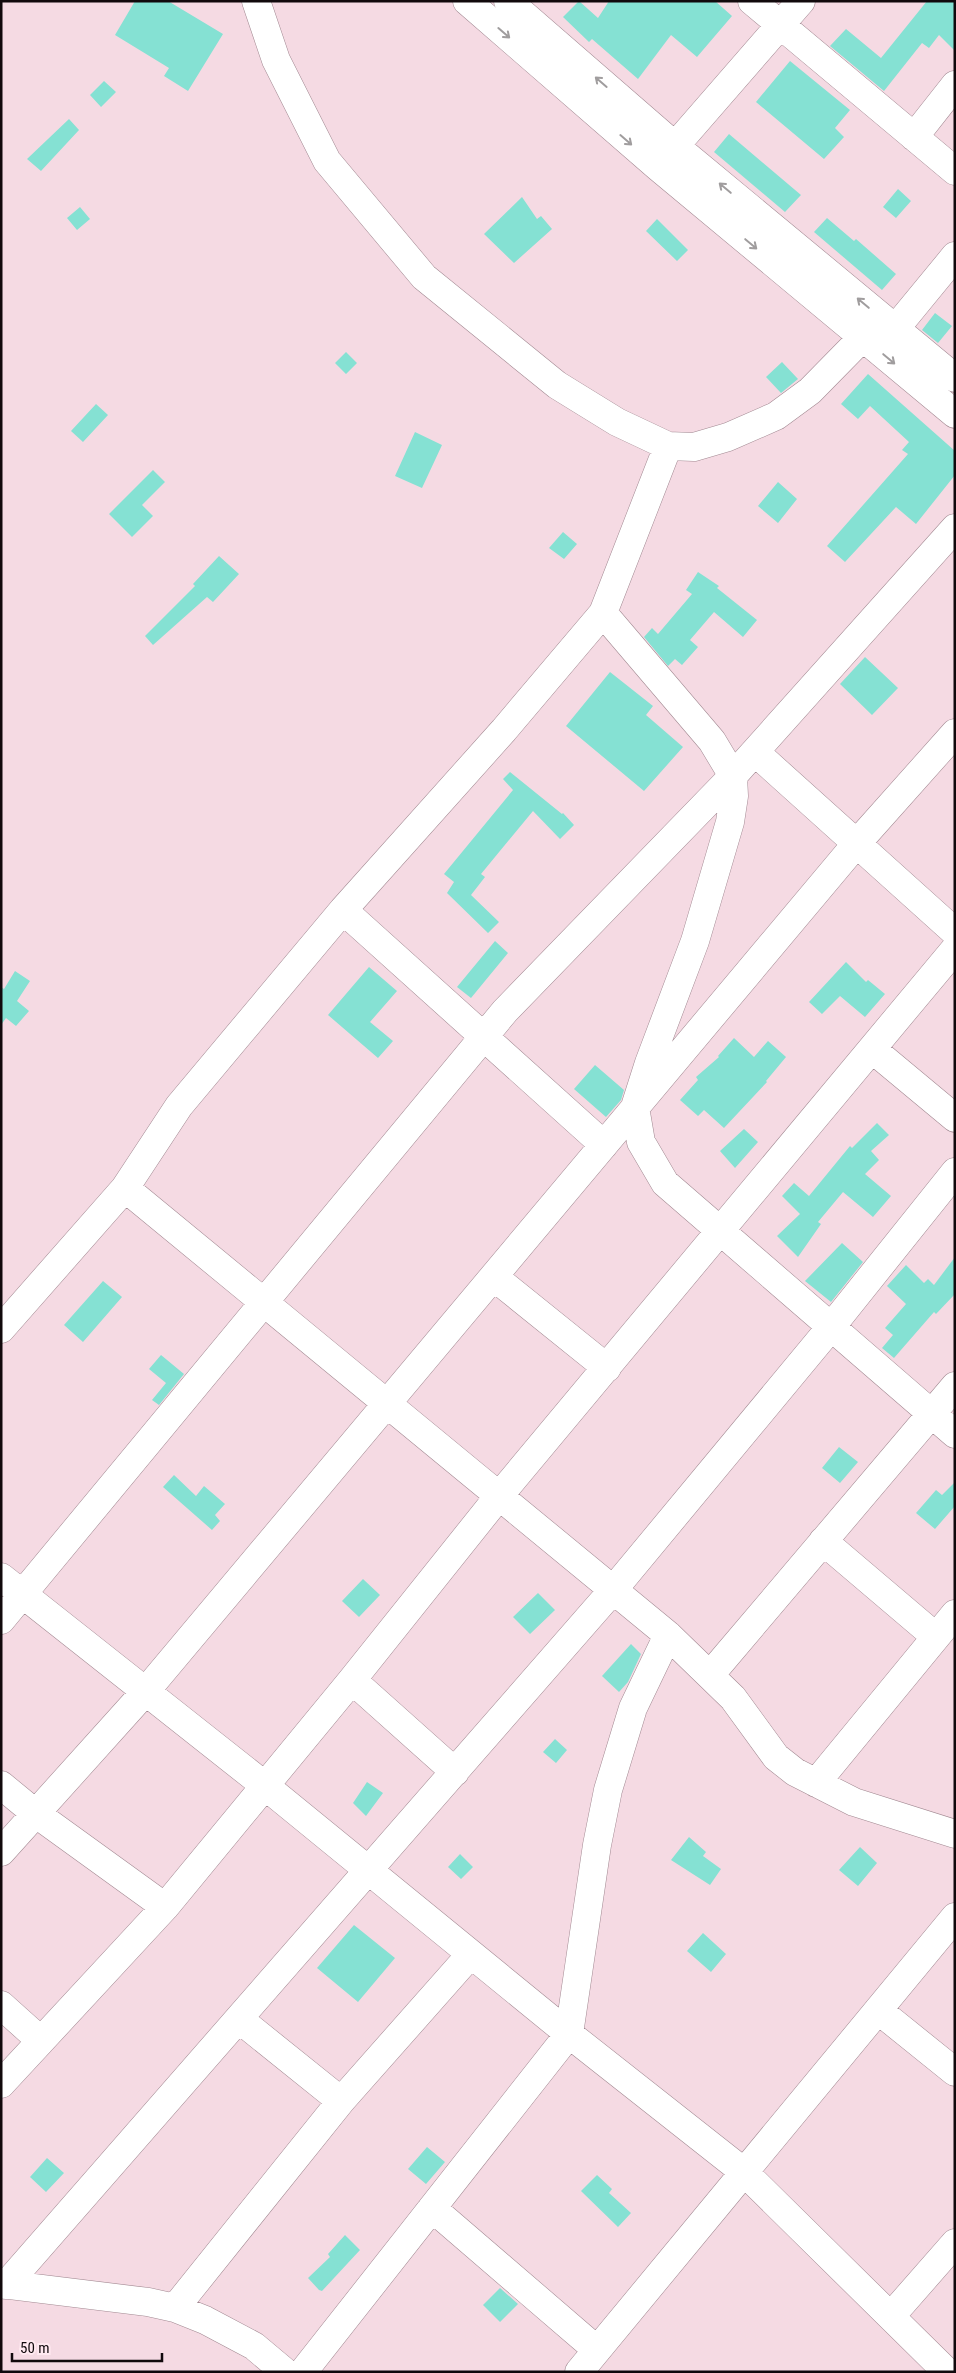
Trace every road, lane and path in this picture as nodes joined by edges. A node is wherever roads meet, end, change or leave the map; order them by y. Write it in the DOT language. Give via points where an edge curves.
graph roads {
  1 [pos="256,1"];
  2 [pos="467,1"];
  3 [pos="508,1"];
  4 [pos="752,1"];
  5 [pos="801,1"];
  6 [pos="780,25"];
  7 [pos="955,85"];
  8 [pos="914,137"];
  9 [pos="675,146"];
  10 [pos="955,171"];
  11 [pos="955,256"];
  12 [pos="895,328"];
  13 [pos="863,337"];
  14 [pos="955,378"];
  15 [pos="955,414"];
  16 [pos="668,446"];
  17 [pos="955,528"];
  18 [pos="603,613"];
  19 [pos="955,732"];
  20 [pos="755,752"];
  21 [pos="733,776"];
  22 [pos="857,843"];
  23 [pos="343,910"];
  24 [pos="955,932"];
  25 [pos="955,949"];
  26 [pos="484,1036"];
  27 [pos="872,1049"];
  28 [pos="635,1107"];
  29 [pos="955,1118"];
  30 [pos="604,1145"];
  31 [pos="955,1172"];
  32 [pos="125,1188"];
  33 [pos="721,1231"];
  34 [pos="494,1277"];
  35 [pos="264,1304"];
  36 [pos="832,1327"];
  37 [pos="1,1329"];
  38 [pos="607,1368"];
  39 [pos="955,1386"];
  40 [pos="387,1404"];
  41 [pos="932,1414"];
  42 [pos="955,1434"];
  43 [pos="500,1496"];
  44 [pos="823,1541"];
  45 [pos="1,1577"];
  46 [pos="614,1590"];
  47 [pos="24,1594"];
  48 [pos="955,1614"];
  49 [pos="1,1620"];
  50 [pos="668,1635"];
  51 [pos="936,1637"];
  52 [pos="710,1675"];
  53 [pos="352,1680"];
  54 [pos="145,1692"];
  55 [pos="455,1772"];
  56 [pos="816,1783"];
  57 [pos="264,1784"];
  58 [pos="1,1785"];
  59 [pos="35,1813"];
  60 [pos="955,1834"];
  61 [pos="1,1852"];
  62 [pos="369,1871"];
  63 [pos="165,1907"];
  64 [pos="955,1917"];
  65 [pos="471,1954"];
  66 [pos="1,2005"];
  67 [pos="878,2010"];
  68 [pos="239,2019"];
  69 [pos="569,2034"];
  70 [pos="40,2040"];
  71 [pos="955,2072"];
  72 [pos="1,2084"];
  73 [pos="341,2101"];
  74 [pos="744,2172"];
  75 [pos="432,2208"];
  76 [pos="955,2243"];
  77 [pos="4,2284"];
  78 [pos="175,2308"];
  79 [pos="890,2316"];
  80 [pos="597,2350"];
  81 [pos="947,2364"];
  82 [pos="285,2372"];
  83 [pos="303,2372"];
  84 [pos="579,2372"];
  1 -- 16 [label="street" via="276,60 327,161 424,276 557,385 617,422"];
  2 -- 13 [label="street, one-way" via="658,167"];
  9 -- 3 [label="street, one-way"];
  4 -- 6 [label="street"];
  5 -- 6 [label="street"];
  6 -- 8 [label="street"];
  6 -- 9 [label="street"];
  7 -- 8 [label="street"];
  8 -- 10 [label="street"];
  12 -- 9 [label="street, one-way"];
  11 -- 12 [label="street"];
  12 -- 14 [label="street"];
  13 -- 15 [label="street, one-way"];
  13 -- 16 [label="street" via="810,391 776,416 728,437 694,447"];
  16 -- 18 [label="street"];
  17 -- 20 [label="street"];
  18 -- 21 [label="street" via="712,741"];
  18 -- 23 [label="street" via="504,730"];
  19 -- 22 [label="street"];
  20 -- 21 [label="street"];
  20 -- 22 [label="street"];
  21 -- 26 [label="street"];
  21 -- 28 [label="street" via="730,822 695,941"];
  22 -- 24 [label="street"];
  22 -- 28 [label="street"];
  23 -- 26 [label="street"];
  23 -- 32 [label="street" via="179,1106"];
  25 -- 27 [label="street"];
  26 -- 30 [label="street"];
  26 -- 35 [label="street"];
  27 -- 29 [label="street"];
  27 -- 33 [label="street"];
  28 -- 30 [label="street"];
  28 -- 33 [label="street" via="640,1142 665,1183"];
  30 -- 34 [label="street"];
  31 -- 36 [label="street"];
  32 -- 35 [label="street"];
  32 -- 37 [label="street"];
  33 -- 36 [label="street"];
  33 -- 38 [label="street"];
  34 -- 38 [label="street"];
  34 -- 40 [label="street"];
  35 -- 40 [label="street"];
  35 -- 47 [label="street"];
  36 -- 41 [label="street"];
  36 -- 46 [label="street"];
  38 -- 43 [label="street"];
  39 -- 41 [label="street"];
  40 -- 43 [label="street"];
  40 -- 54 [label="street"];
  41 -- 42 [label="street"];
  41 -- 44 [label="street"];
  43 -- 46 [label="street"];
  43 -- 53 [label="street"];
  44 -- 51 [label="street"];
  44 -- 52 [label="street"];
  45 -- 47 [label="street"];
  46 -- 50 [label="street"];
  46 -- 55 [label="street"];
  47 -- 49 [label="street"];
  47 -- 54 [label="street"];
  48 -- 51 [label="street"];
  50 -- 52 [label="street"];
  50 -- 69 [label="street" via="633,1708 608,1790"];
  51 -- 56 [label="street"];
  52 -- 56 [label="street" via="733,1698 776,1757"];
  53 -- 55 [label="street"];
  53 -- 57 [label="street"];
  54 -- 57 [label="street"];
  54 -- 59 [label="street"];
  55 -- 62 [label="street"];
  56 -- 60 [label="street" via="854,1802"];
  57 -- 62 [label="street"];
  57 -- 63 [label="street"];
  58 -- 59 [label="street"];
  59 -- 61 [label="street"];
  59 -- 63 [label="street"];
  62 -- 65 [label="street"];
  62 -- 68 [label="street"];
  63 -- 70 [label="street"];
  64 -- 67 [label="street"];
  65 -- 69 [label="street"];
  65 -- 73 [label="street"];
  66 -- 70 [label="street"];
  67 -- 71 [label="street"];
  67 -- 74 [label="street"];
  68 -- 73 [label="street"];
  68 -- 77 [label="street"];
  69 -- 74 [label="street"];
  69 -- 75 [label="street"];
  70 -- 72 [label="street"];
  73 -- 78 [label="street"];
  74 -- 79 [label="street"];
  74 -- 80 [label="street"];
  75 -- 80 [label="street"];
  75 -- 83 [label="street"];
  76 -- 79 [label="street"];
  77 -- 78 [label="street"];
  78 -- 82 [label="street" via="254,2346"];
  79 -- 81 [label="street"];
  80 -- 84 [label="street"];
}
